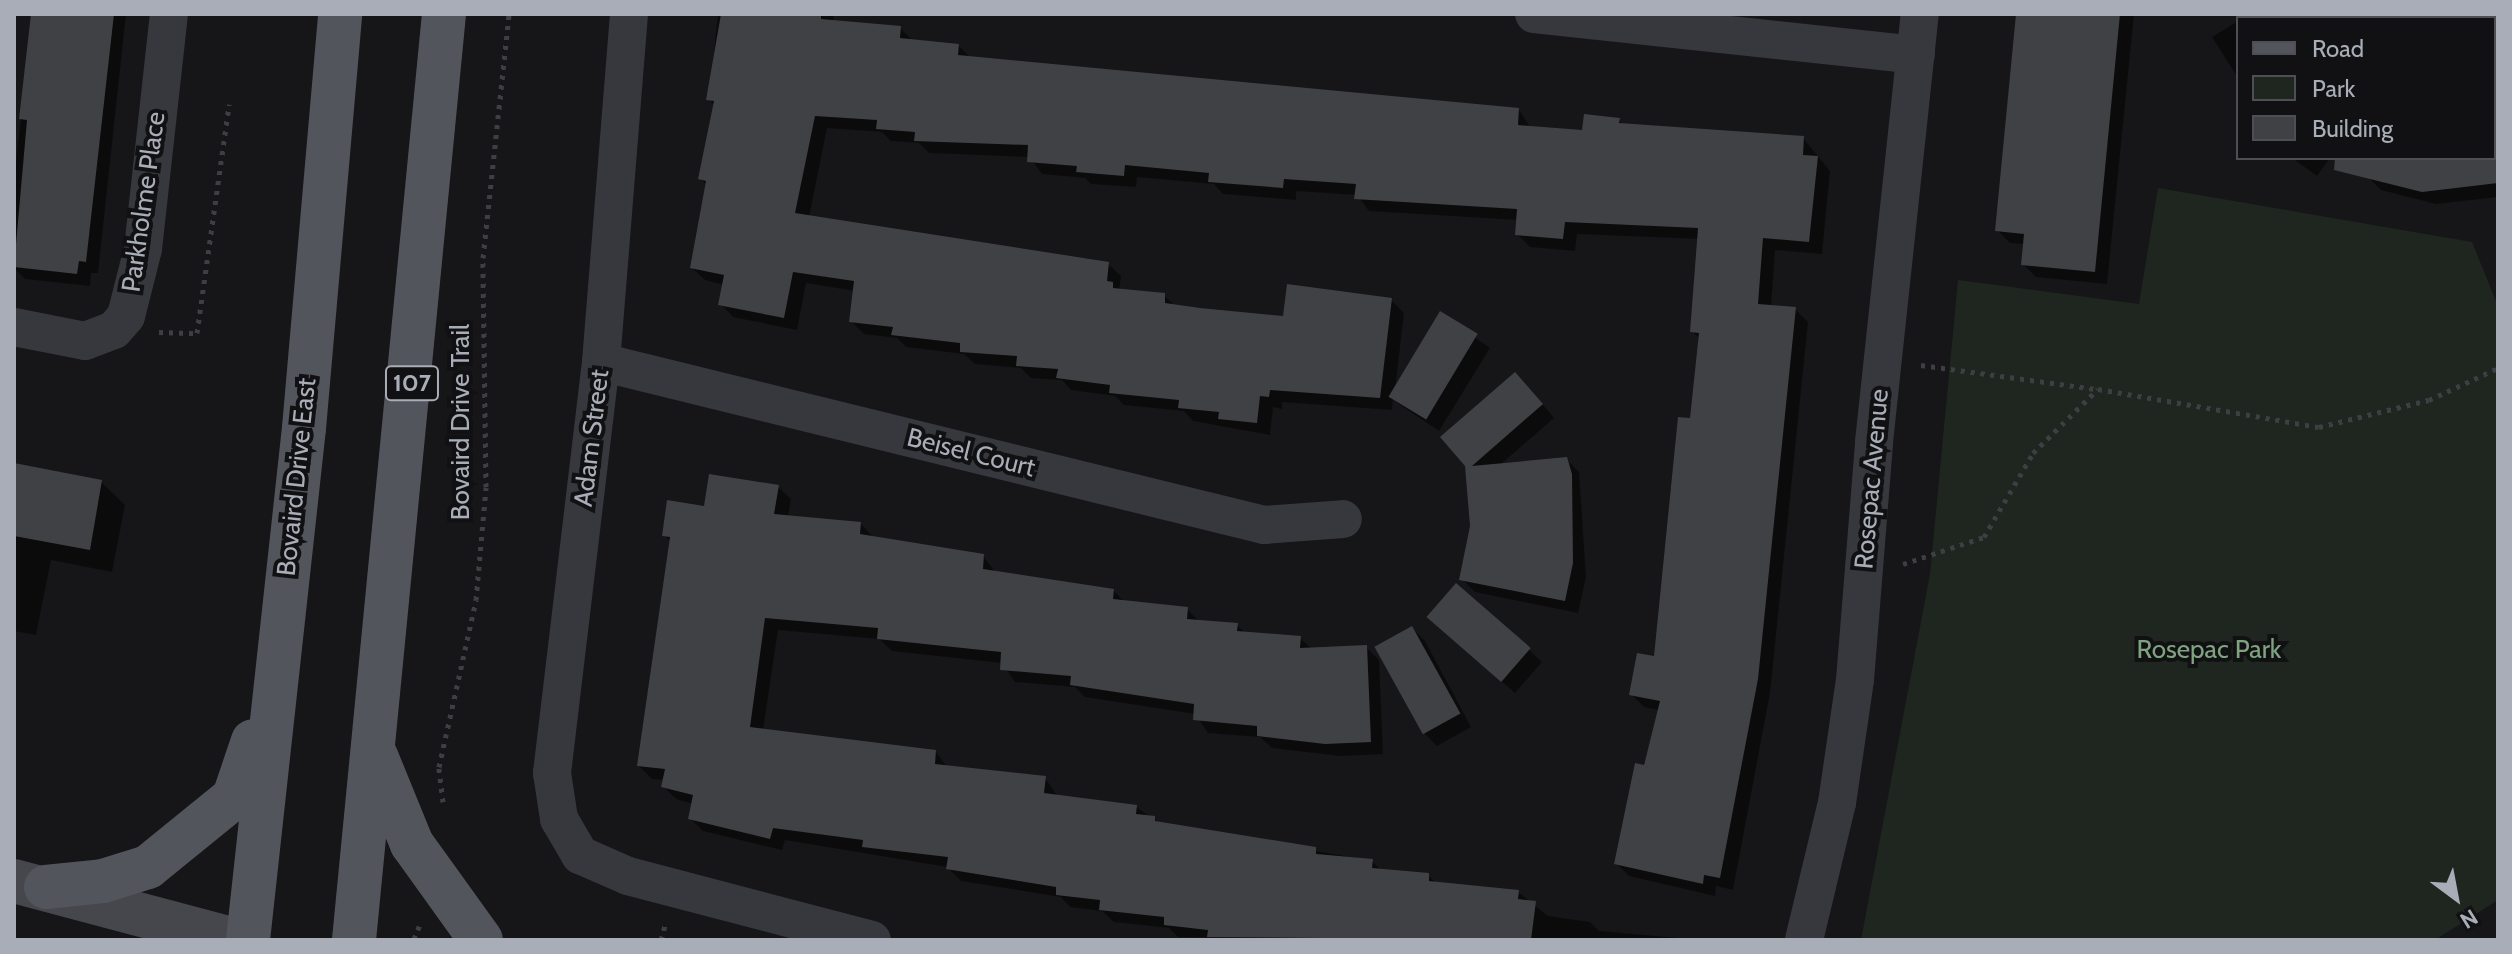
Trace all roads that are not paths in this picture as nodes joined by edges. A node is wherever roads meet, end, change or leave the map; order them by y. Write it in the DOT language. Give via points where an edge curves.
graph roads {
  1 [pos="169,14"];
  2 [pos="340,14"];
  3 [pos="444,14"];
  4 [pos="629,14"];
  5 [pos="1534,14"];
  6 [pos="1920,14"];
  7 [pos="1916,55"];
  8 [pos="14,327"];
  9 [pos="601,362"];
  10 [pos="1343,519"];
  11 [pos="274,679"];
  12 [pos="374,752"];
  13 [pos="30,884"];
  14 [pos="236,940"];
  15 [pos="248,940"];
  16 [pos="354,940"];
  17 [pos="481,940"];
  18 [pos="872,940"];
  19 [pos="1804,940"];
  1 -- 8 [label="street, Parkholme Place" via="143,249 126,316 114,330 85,341"];
  2 -- 11 [label="main road, Bovaird Drive East" via="304,428"];
  3 -- 12 [label="main road, 107"];
  4 -- 9 [label="street, Adam Street"];
  5 -- 7 [label="street"];
  6 -- 7 [label="street, Rosepac Avenue"];
  7 -- 19 [label="street, Rosepac Avenue" via="1837,803"];
  9 -- 10 [label="street, Beisel Court" via="1264,525"];
  9 -- 18 [label="street, Adam Street" via="552,773 559,819 580,855 693,897"];
  11 -- 13 [label="main road" via="234,797 193,835 148,867 103,881"];
  11 -- 15 [label="main road, Bovaird Drive East"];
  12 -- 16 [label="main road, 107"];
  12 -- 17 [label="main road" via="412,844"];
  13 -- 14 [label="main road"];
}
